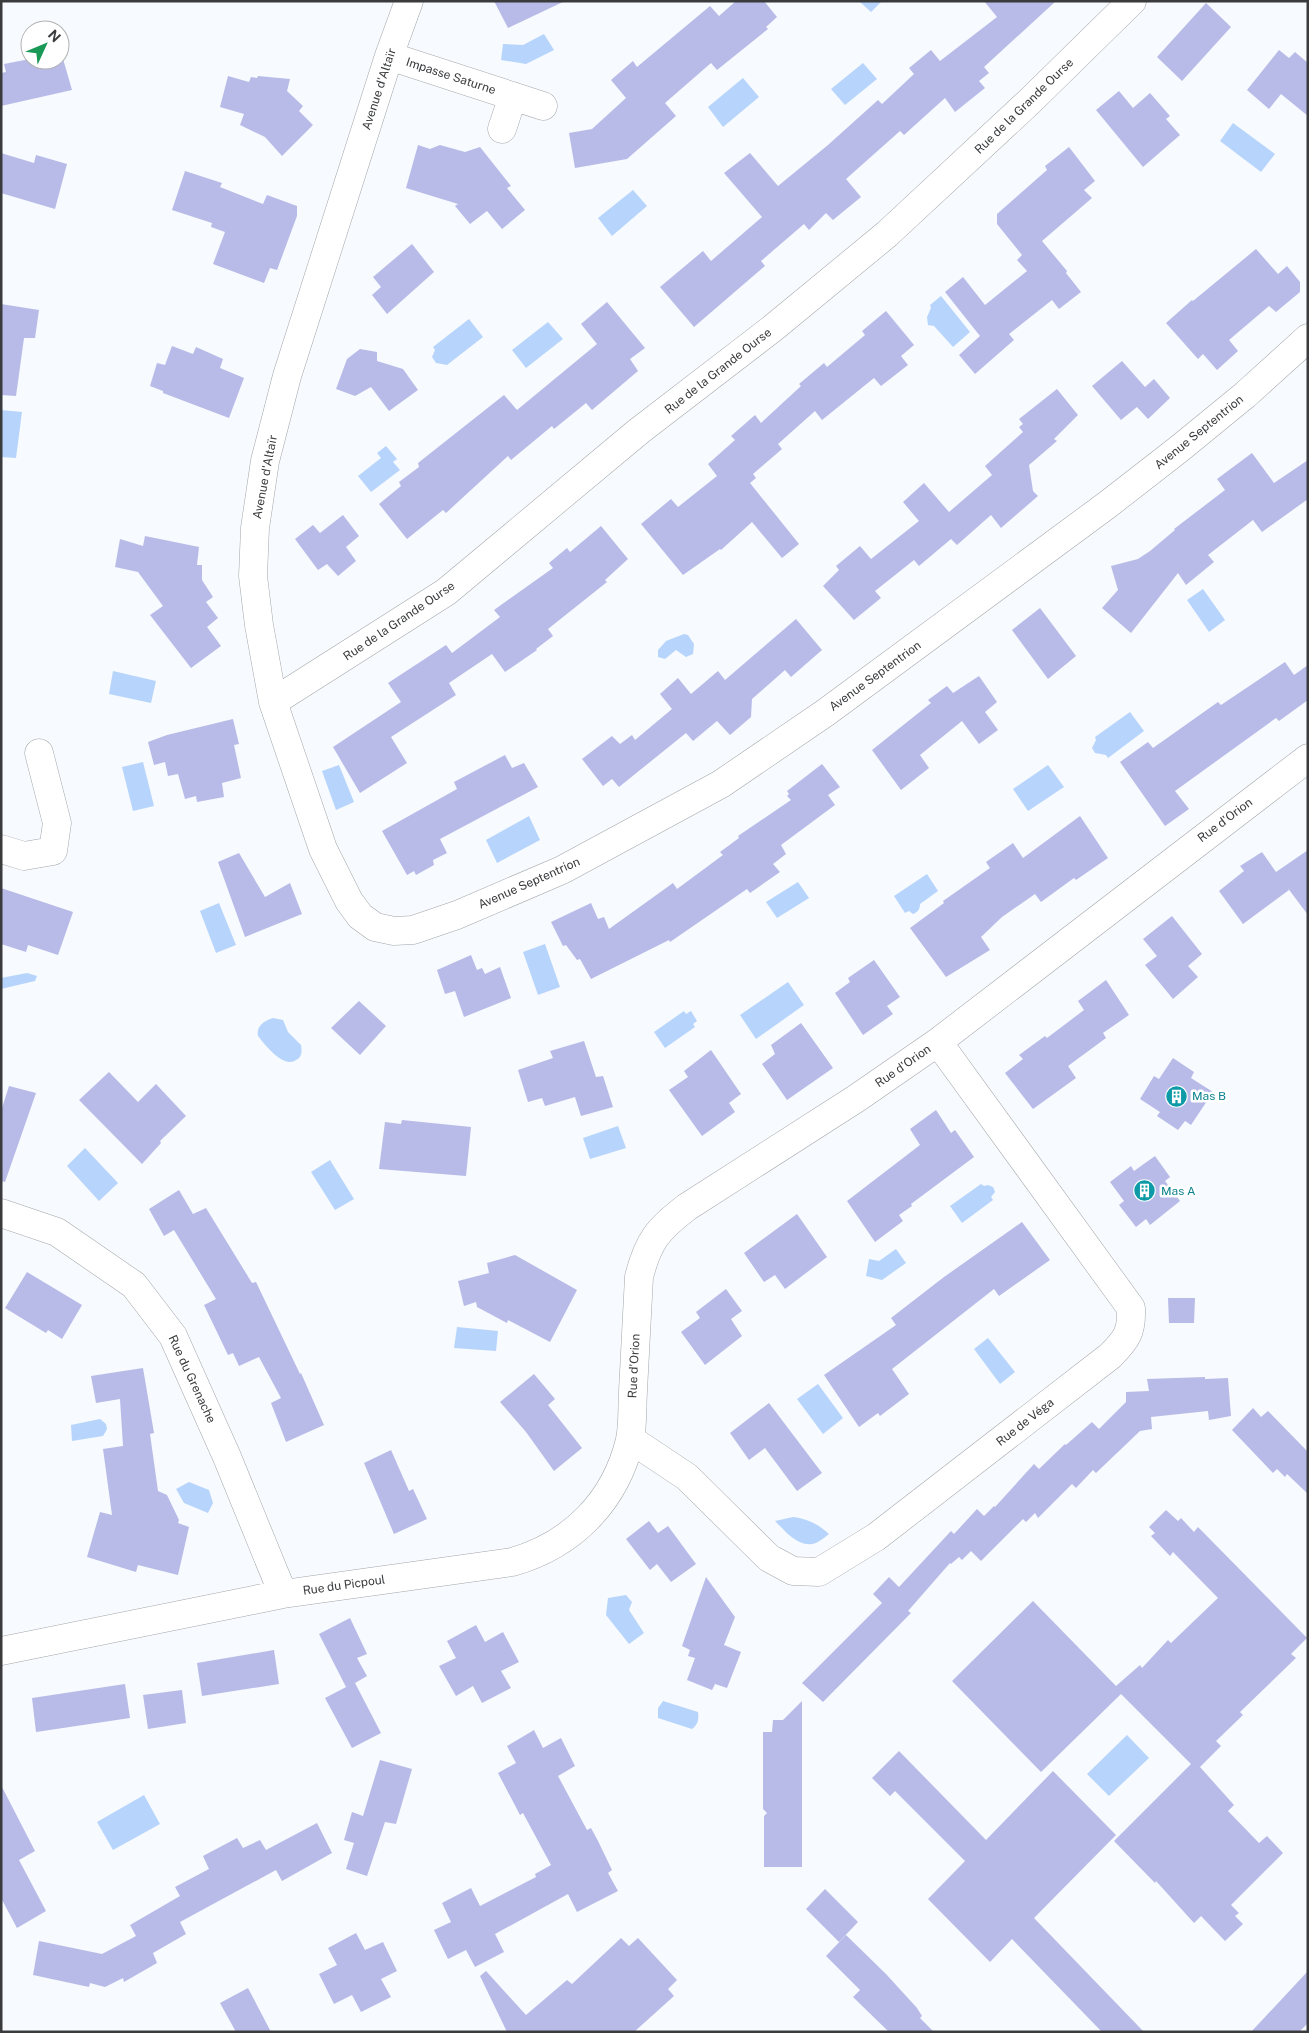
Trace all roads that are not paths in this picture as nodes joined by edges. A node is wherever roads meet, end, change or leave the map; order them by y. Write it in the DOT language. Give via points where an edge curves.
graph roads {
  1 [pos="409,1"];
  2 [pos="1132,1"];
  3 [pos="389,56"];
  4 [pos="512,96"];
  5 [pos="543,106"];
  6 [pos="502,128"];
  7 [pos="1308,338"];
  8 [pos="272,702"];
  9 [pos="40,753"];
  10 [pos="1308,758"];
  11 [pos="1,849"];
  12 [pos="394,931"];
  13 [pos="938,1042"];
  14 [pos="1,1213"];
  15 [pos="630,1439"];
  16 [pos="284,1594"];
  17 [pos="1,1651"];
  1 -- 3 [label="street, Avenue d'Altaïr"];
  2 -- 8 [label="street, Rue de la Grande Ourse" via="887,234 781,322 639,432 446,592"];
  3 -- 4 [label="street, Impasse Saturne"];
  3 -- 8 [label="street, Avenue d'Altaïr" via="287,376 265,461 255,528 253,576"];
  4 -- 5 [label="street, Impasse Saturne"];
  4 -- 6 [label="street, Impasse Saturne"];
  7 -- 12 [label="street, Avenue Septentrion" via="1245,395 1114,499 825,713 721,784 562,870 431,925"];
  8 -- 12 [label="street, Avenue d'Altaïr" via="323,849 348,901 360,916 376,927"];
  9 -- 11 [label="street" via="57,823 53,851 24,856"];
  10 -- 13 [label="street, Rue d'Orion"];
  13 -- 15 [label="street, Rue d'Orion" via="858,1098 687,1207 654,1236 644,1256 639,1277"];
  13 -- 15 [label="street, Rue de Véga" via="1130,1308 1132,1324 1123,1343 876,1537 819,1572 794,1571 770,1558 687,1477"];
  14 -- 16 [label="street, Rue du Grenache" via="57,1232 134,1285 173,1336"];
  15 -- 16 [label="street, Rue du Picpoul" via="615,1483 593,1513 570,1535 533,1556 512,1562"];
  16 -- 17 [label="street, Rue du Picpoul"];
}
